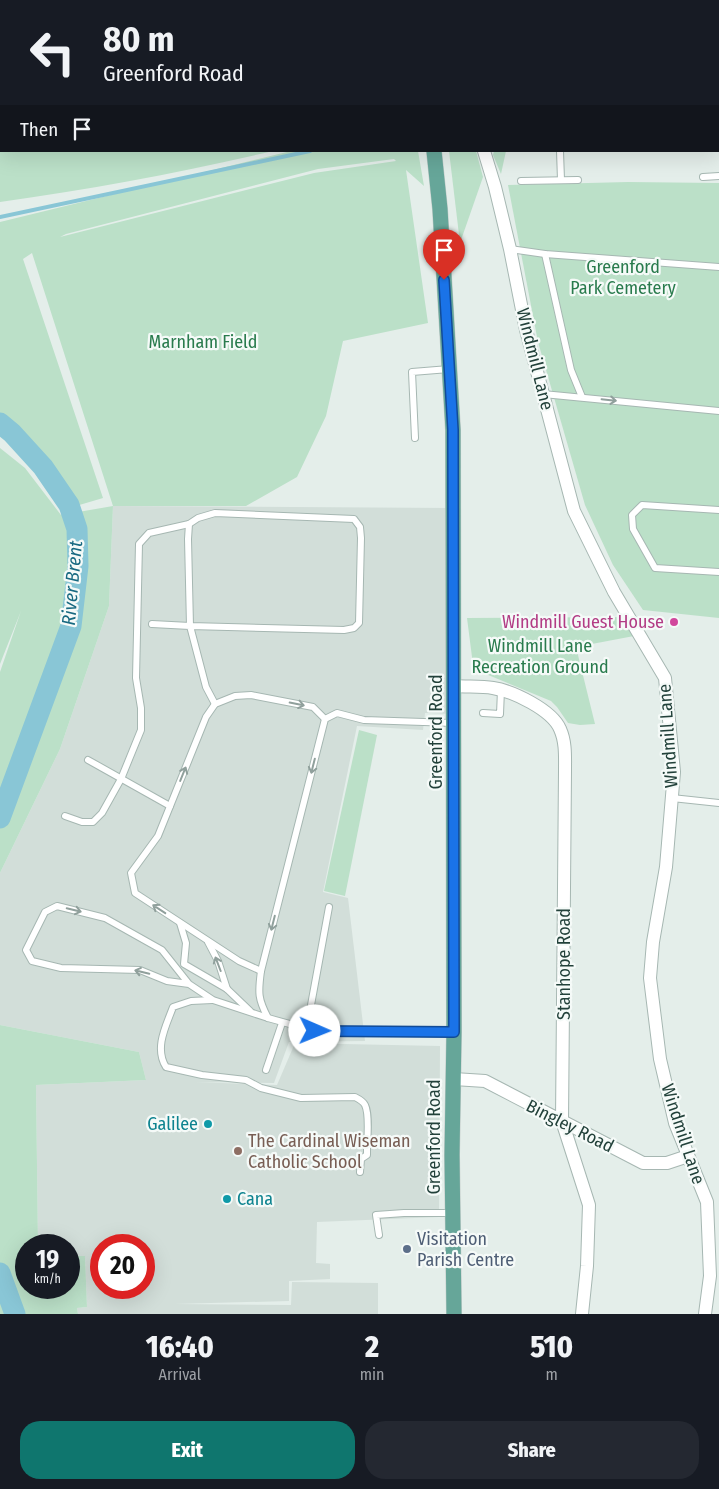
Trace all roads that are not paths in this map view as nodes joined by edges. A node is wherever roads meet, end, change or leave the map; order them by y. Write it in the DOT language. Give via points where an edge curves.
graph roads {
  1 [pos="434,152"];
  2 [pos="484,152"];
  3 [pos="560,152"];
  4 [pos="719,176"];
  5 [pos="703,177"];
  6 [pos="561,180"];
  7 [pos="578,180"];
  8 [pos="521,181"];
  9 [pos="510,249"];
  10 [pos="545,254"];
  11 [pos="719,267"];
  12 [pos="450,369"];
  13 [pos="543,394"];
  14 [pos="582,398"];
  15 [pos="719,411"];
  16 [pos="415,438"];
  17 [pos="719,510"];
  18 [pos="189,524"];
  19 [pos="719,572"];
  20 [pos="152,624"];
  21 [pos="190,626"];
  22 [pos="454,686"];
  23 [pos="501,690"];
  24 [pos="215,704"];
  25 [pos="483,713"];
  26 [pos="326,718"];
  27 [pos="454,723"];
  28 [pos="88,760"];
  29 [pos="121,779"];
  30 [pos="672,798"];
  31 [pos="719,803"];
  32 [pos="170,806"];
  33 [pos="65,816"];
  34 [pos="328,907"];
  35 [pos="180,923"];
  36 [pos="208,941"];
  37 [pos="261,971"];
  38 [pos="189,984"];
  39 [pos="227,990"];
  40 [pos="213,1000"];
  41 [pos="251,1012"];
  42 [pos="268,1018"];
  43 [pos="282,1023"];
  44 [pos="315,1031"];
  45 [pos="454,1032"];
  46 [pos="266,1070"];
  47 [pos="454,1079"];
  48 [pos="562,1121"];
  49 [pos="688,1156"];
  50 [pos="360,1172"];
  51 [pos="453,1213"];
  52 [pos="379,1235"];
  53 [pos="454,1314"];
  54 [pos="582,1314"];
  55 [pos="705,1314"];
  1 -- 12 [label="main road, Greenford Road"];
  2 -- 9 [label="street, Windmill Lane"];
  3 -- 6 [label="lane"];
  4 -- 5 [label="lane"];
  6 -- 7 [label="lane"];
  6 -- 8 [label="lane"];
  9 -- 10 [label="lane"];
  9 -- 13 [label="street, Windmill Lane"];
  10 -- 11 [label="lane"];
  10 -- 14 [label="lane" via="571,370"];
  12 -- 16 [label="lane" via="412,372"];
  12 -- 22 [label="main road, Greenford Road"];
  13 -- 14 [label="lane"];
  13 -- 30 [label="street, Windmill Lane" via="574,510 614,592 665,678 674,772"];
  14 -- 15 [label="lane, one-way"];
  17 -- 19 [label="lane" via="642,505 632,515 634,529 655,568"];
  18 -- 21 [label="lane"];
  18 -- 21 [label="lane" via="215,513 354,519 360,527 359,623 354,628"];
  18 -- 29 [label="lane" via="149,532 139,544 136,678 141,730"];
  20 -- 21 [label="lane"];
  21 -- 24 [label="lane" via="206,687"];
  22 -- 23 [label="street, Stanhope Road"];
  22 -- 27 [label="main road, Greenford Road"];
  23 -- 25 [label="lane" via="500,714"];
  23 -- 48 [label="street, Stanhope Road" via="538,706 552,717 564,742"];
  24 -- 26 [label="lane, one-way" via="235,696 251,695 313,707"];
  32 -- 24 [label="lane, one-way" via="206,717"];
  26 -- 27 [label="lane" via="337,713 364,720"];
  26 -- 37 [label="lane, one-way"];
  27 -- 45 [label="main road, Greenford Road"];
  28 -- 29 [label="lane"];
  29 -- 32 [label="lane"];
  29 -- 33 [label="lane" via="102,813 93,822"];
  30 -- 31 [label="lane"];
  30 -- 49 [label="street, Windmill Lane" via="650,978 660,1059 675,1123"];
  35 -- 32 [label="lane, one-way" via="135,893 130,873 158,836"];
  34 -- 44 [label="lane" via="311,1005"];
  35 -- 36 [label="lane"];
  35 -- 39 [label="lane" via="186,943 184,964"];
  36 -- 37 [label="lane"];
  39 -- 36 [label="lane, one-way"];
  37 -- 42 [label="lane" via="258,992"];
  38 -- 38 [label="lane, one-way" via="167,981 140,970 61,968 32,961 26,950 45,912 57,906 105,918 162,950"];
  38 -- 40 [label="lane"];
  39 -- 41 [label="lane"];
  40 -- 41 [label="lane"];
  40 -- 50 [label="lane" via="191,1001 173,1008 162,1037 160,1055 166,1067 246,1080 261,1088 301,1098 356,1097 366,1107 367,1118 368,1150 361,1159"];
  41 -- 42 [label="lane"];
  42 -- 43 [label="lane"];
  43 -- 44 [label="lane"];
  43 -- 46 [label="lane"];
  44 -- 45 [label="lane"];
  45 -- 47 [label="main road, Greenford Road"];
  47 -- 48 [label="street, Bingley Road" via="485,1081"];
  47 -- 51 [label="main road, Greenford Road"];
  48 -- 49 [label="street, Bingley Road" via="643,1164 667,1163"];
  48 -- 54 [label="street, Stanhope Road" via="589,1205"];
  49 -- 55 [label="street, Windmill Lane" via="707,1202 710,1276"];
  51 -- 52 [label="lane" via="376,1215"];
  51 -- 53 [label="main road, Greenford Road"];
}
